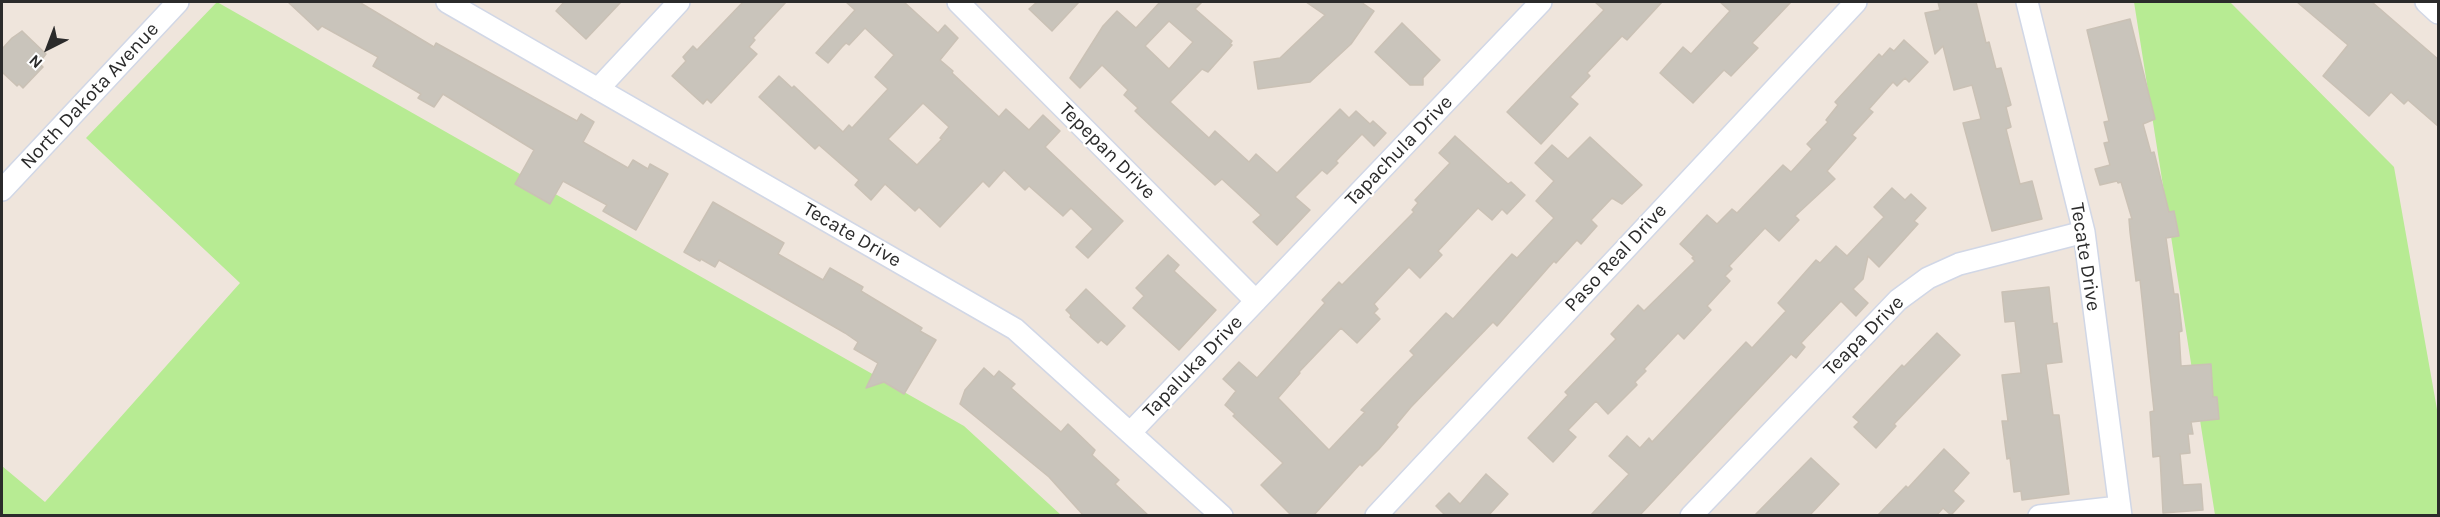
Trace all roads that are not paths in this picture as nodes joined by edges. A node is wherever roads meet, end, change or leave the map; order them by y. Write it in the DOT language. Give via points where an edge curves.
graph roads {
  1 [pos="178,2"];
  2 [pos="447,2"];
  3 [pos="679,2"];
  4 [pos="958,2"];
  5 [pos="1541,2"];
  6 [pos="1856,2"];
  7 [pos="2027,2"];
  8 [pos="2426,2"];
  9 [pos="2439,13"];
  10 [pos="598,89"];
  11 [pos="2,190"];
  12 [pos="2084,232"];
  13 [pos="1256,301"];
  14 [pos="1130,433"];
  15 [pos="2120,511"];
  16 [pos="1222,516"];
  17 [pos="1376,516"];
  18 [pos="1690,516"];
  19 [pos="2039,516"];
  1 -- 11 [label="street, North Dakota Avenue"];
  2 -- 10 [label="street, Tecate Drive"];
  3 -- 10 [label="street"];
  4 -- 13 [label="street, Tepepan Drive"];
  5 -- 13 [label="street, Tapachula Drive"];
  6 -- 17 [label="street, Paso Real Drive"];
  7 -- 12 [label="street, Tecate Drive"];
  8 -- 9 [label="street"];
  10 -- 14 [label="street, Tecate Drive" via="1015,329"];
  12 -- 15 [label="street, Tecate Drive"];
  12 -- 18 [label="street, Teapa Drive" via="1959,264 1928,278 1898,300"];
  13 -- 14 [label="street, Tapaluka Drive"];
  14 -- 16 [label="street, Tecate Drive"];
  15 -- 19 [label="street"];
}
